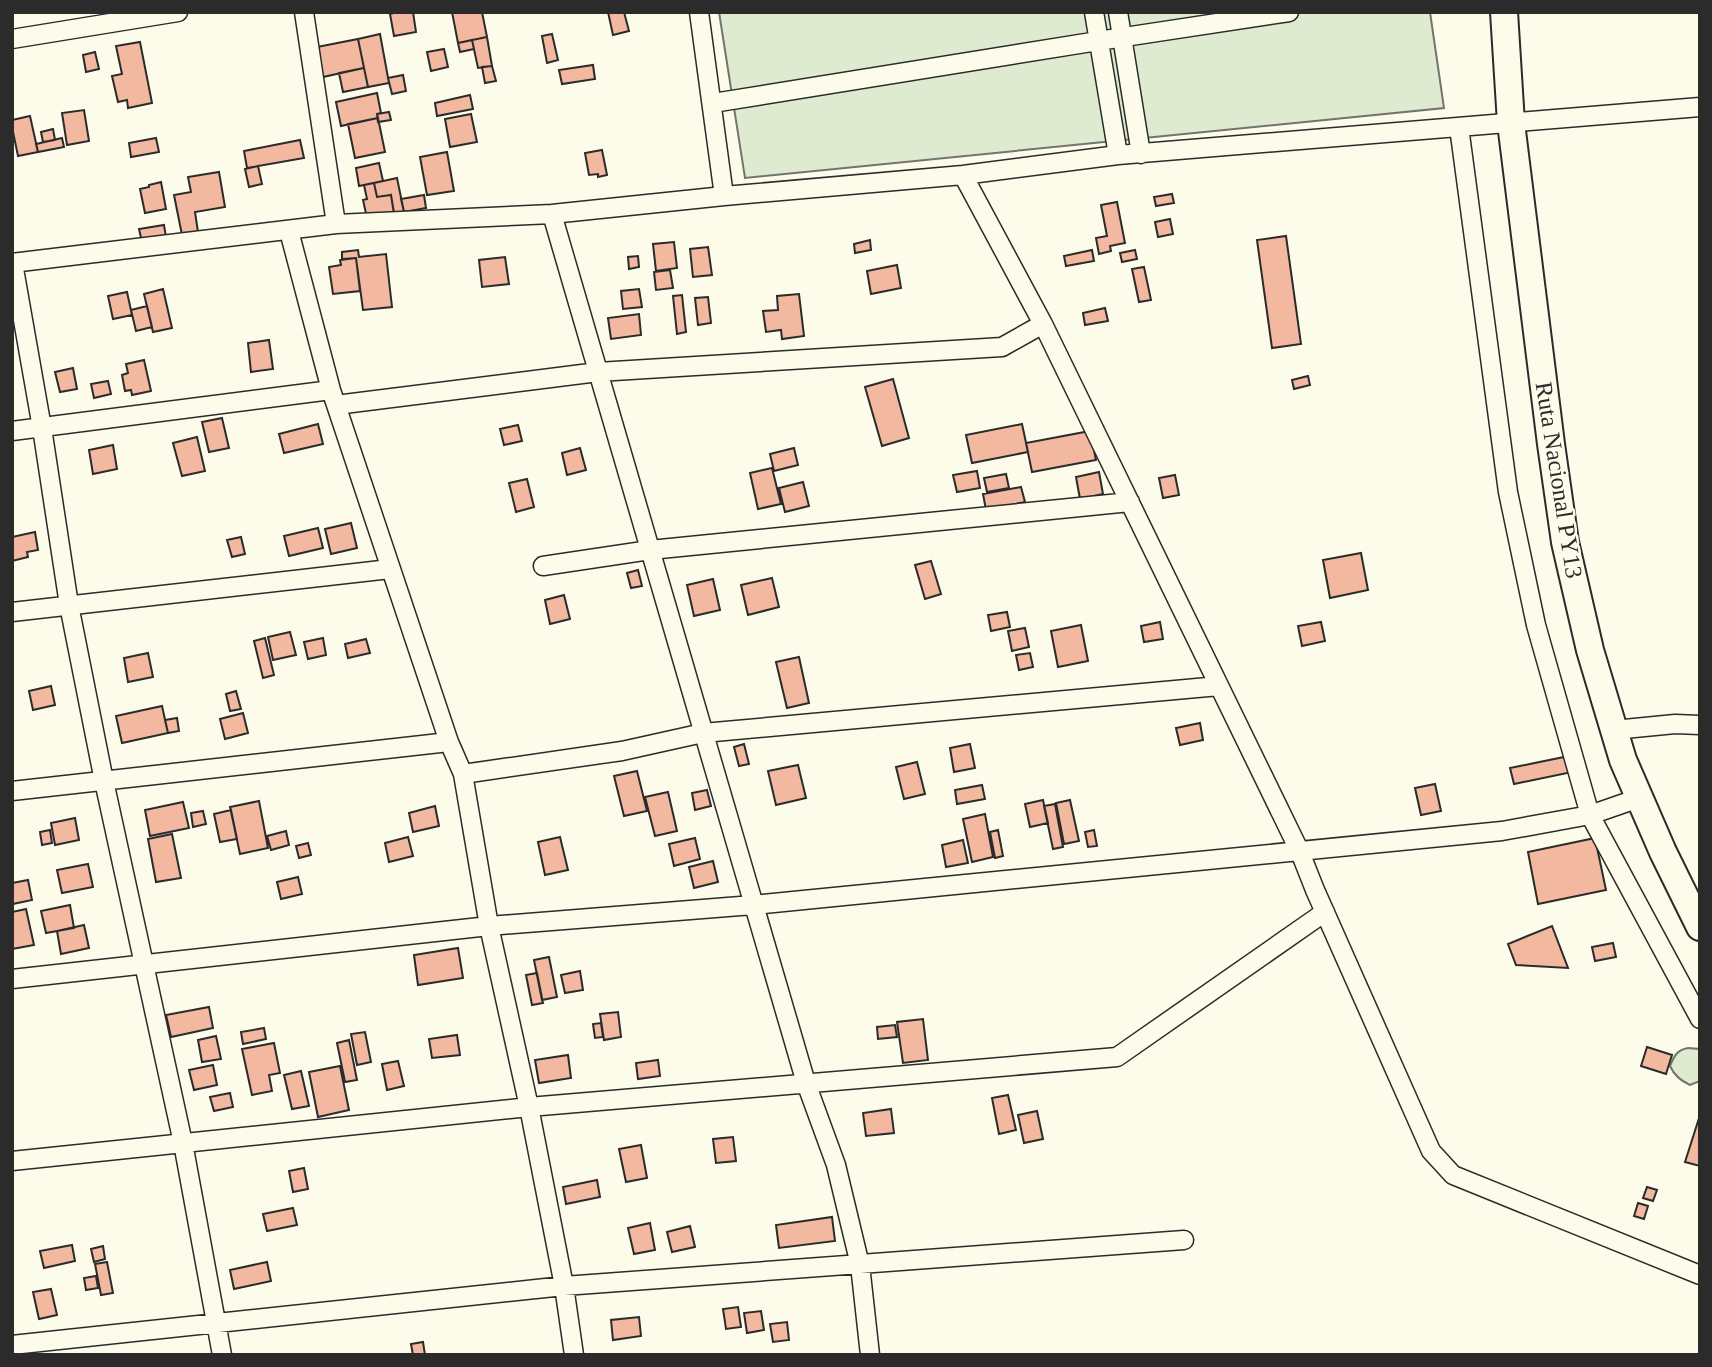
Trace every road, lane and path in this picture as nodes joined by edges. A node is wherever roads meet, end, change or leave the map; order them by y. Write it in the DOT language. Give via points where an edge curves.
graph roads {
  1 [pos="178,12"];
  2 [pos="304,12"];
  3 [pos="699,12"];
  4 [pos="1094,12"];
  5 [pos="1118,12"];
  6 [pos="1289,12"];
  7 [pos="1504,12"];
  8 [pos="1122,38"];
  9 [pos="12,39"];
  10 [pos="1098,41"];
  11 [pos="713,103"];
  12 [pos="1700,107"];
  13 [pos="1511,123"];
  14 [pos="1460,127"];
  15 [pos="1141,154"];
  16 [pos="1118,155"];
  17 [pos="963,175"];
  18 [pos="724,196"];
  19 [pos="552,214"];
  20 [pos="337,224"];
  21 [pos="289,231"];
  22 [pos="13,263"];
  23 [pos="1043,324"];
  24 [pos="598,372"];
  25 [pos="333,397"];
  26 [pos="42,428"];
  27 [pos="12,432"];
  28 [pos="1130,502"];
  29 [pos="650,550"];
  30 [pos="543,566"];
  31 [pos="390,569"];
  32 [pos="69,606"];
  33 [pos="12,612"];
  34 [pos="1219,686"];
  35 [pos="1700,725"];
  36 [pos="1614,730"];
  37 [pos="703,733"];
  38 [pos="449,743"];
  39 [pos="463,774"];
  40 [pos="104,781"];
  41 [pos="12,791"];
  42 [pos="1639,798"];
  43 [pos="1590,815"];
  44 [pos="1300,852"];
  45 [pos="753,905"];
  46 [pos="1325,912"];
  47 [pos="489,926"];
  48 [pos="1700,927"];
  49 [pos="144,964"];
  50 [pos="12,979"];
  51 [pos="1700,1019"];
  52 [pos="806,1083"];
  53 [pos="529,1107"];
  54 [pos="183,1143"];
  55 [pos="12,1161"];
  56 [pos="1184,1240"];
  57 [pos="860,1265"];
  58 [pos="1700,1275"];
  59 [pos="564,1286"];
  60 [pos="217,1323"];
  61 [pos="12,1345"];
  62 [pos="222,1355"];
  63 [pos="574,1355"];
  64 [pos="870,1355"];
  1 -- 9 [label="street"];
  2 -- 20 [label="street"];
  3 -- 11 [label="street"];
  4 -- 10 [label="street"];
  5 -- 8 [label="street"];
  6 -- 8 [label="street"];
  7 -- 13 [label="highway, Ruta Nacional PY13"];
  8 -- 10 [label="street"];
  8 -- 15 [label="street"];
  10 -- 11 [label="street"];
  10 -- 16 [label="street"];
  11 -- 18 [label="street"];
  12 -- 13 [label="street"];
  13 -- 14 [label="street"];
  13 -- 36 [label="highway, Ruta Nacional PY13" via="1565,542"];
  14 -- 15 [label="street"];
  14 -- 43 [label="street" via="1508,492 1536,625"];
  15 -- 16 [label="street"];
  16 -- 17 [label="street"];
  17 -- 18 [label="street"];
  17 -- 23 [label="street"];
  18 -- 19 [label="street"];
  19 -- 20 [label="street"];
  19 -- 24 [label="street"];
  20 -- 21 [label="street"];
  21 -- 22 [label="street"];
  21 -- 25 [label="street"];
  22 -- 26 [label="street"];
  23 -- 24 [label="street" via="1002,347"];
  23 -- 28 [label="street"];
  24 -- 25 [label="street"];
  24 -- 29 [label="street"];
  25 -- 26 [label="street"];
  25 -- 31 [label="street"];
  26 -- 27 [label="street"];
  26 -- 32 [label="street"];
  28 -- 29 [label="street"];
  28 -- 34 [label="street"];
  29 -- 30 [label="street"];
  29 -- 37 [label="street"];
  31 -- 32 [label="street"];
  31 -- 38 [label="street"];
  32 -- 33 [label="street"];
  32 -- 40 [label="street"];
  34 -- 37 [label="street"];
  34 -- 44 [label="street"];
  35 -- 36 [label="street"];
  36 -- 42 [label="highway, Ruta Nacional PY13"];
  37 -- 39 [label="street" via="622,751"];
  37 -- 45 [label="street"];
  38 -- 39 [label="street"];
  38 -- 40 [label="street"];
  39 -- 47 [label="street"];
  40 -- 41 [label="street"];
  40 -- 49 [label="street"];
  42 -- 43 [label="street"];
  42 -- 48 [label="highway, Ruta Nacional PY13"];
  43 -- 44 [label="street" via="1502,831"];
  43 -- 51 [label="street"];
  44 -- 45 [label="street"];
  44 -- 46 [label="street"];
  45 -- 47 [label="street"];
  45 -- 52 [label="street"];
  46 -- 52 [label="street" via="1117,1057"];
  46 -- 58 [label="street" via="1430,1151 1453,1175"];
  47 -- 49 [label="street"];
  47 -- 53 [label="street"];
  49 -- 50 [label="street"];
  49 -- 54 [label="street"];
  52 -- 53 [label="street"];
  52 -- 57 [label="street" via="836,1165"];
  53 -- 54 [label="street"];
  53 -- 59 [label="street"];
  54 -- 55 [label="street"];
  54 -- 60 [label="street"];
  56 -- 57 [label="street"];
  57 -- 59 [label="street"];
  57 -- 64 [label="street"];
  59 -- 60 [label="street"];
  59 -- 63 [label="street"];
  60 -- 61 [label="street"];
  60 -- 62 [label="street"];
}
